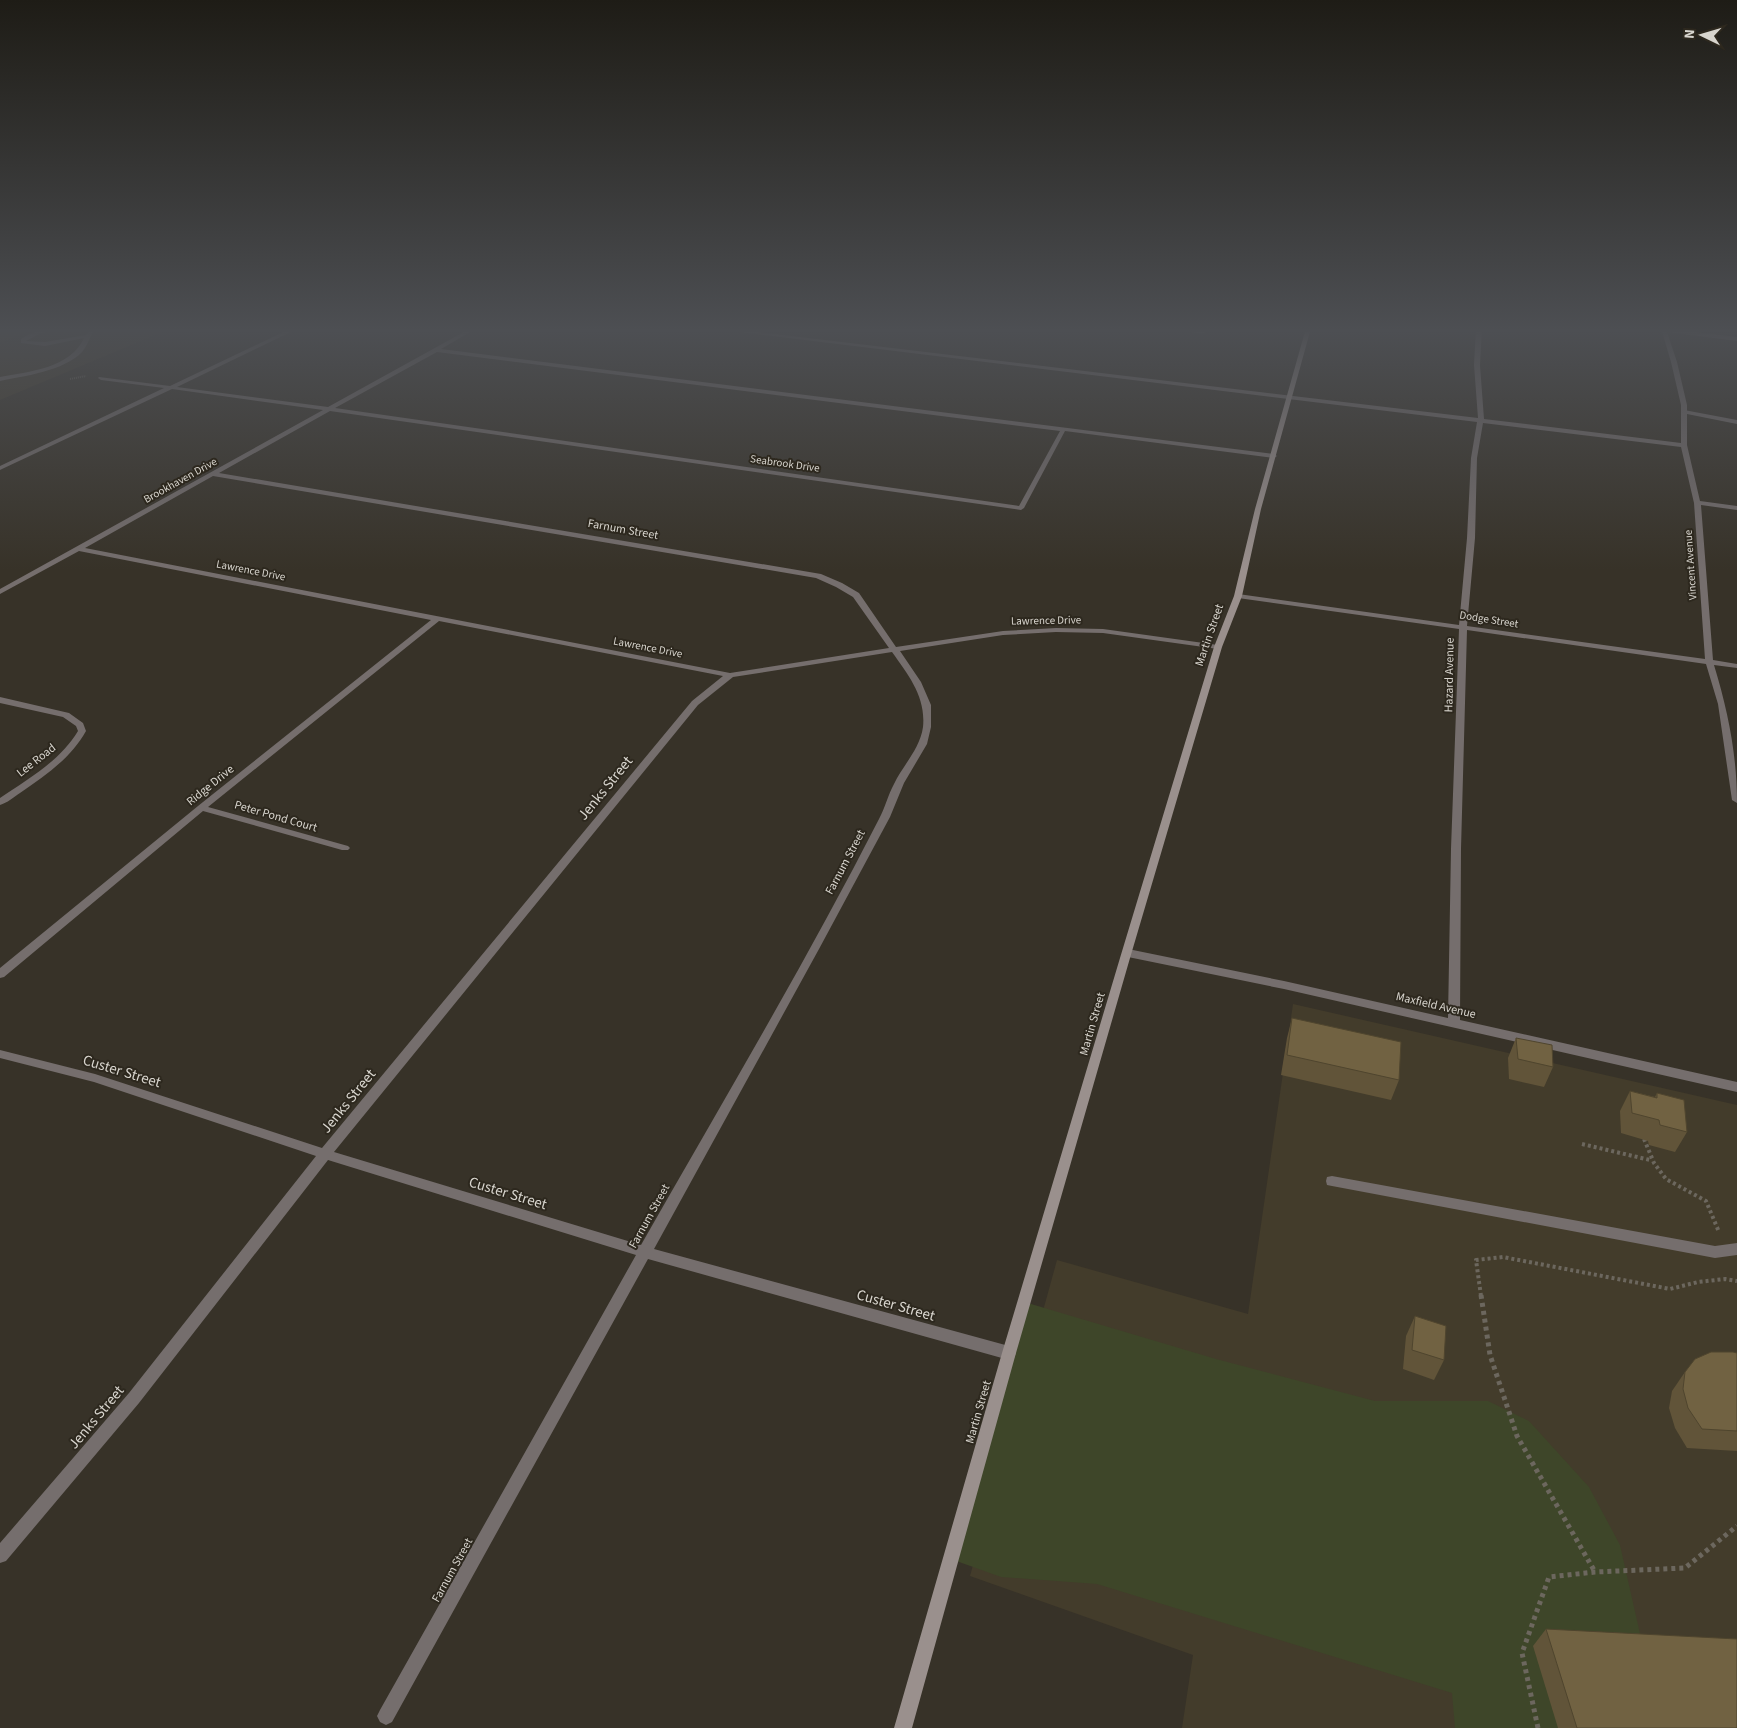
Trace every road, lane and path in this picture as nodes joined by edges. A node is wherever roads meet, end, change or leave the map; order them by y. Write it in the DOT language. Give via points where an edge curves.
graph roads {
  1 [pos="127,409"];
  2 [pos="331,409"];
  3 [pos="896,409"];
  4 [pos="1287,409"];
  5 [pos="1382,409"];
  6 [pos="1480,409"];
  7 [pos="1683,409"];
  8 [pos="1684,412"];
  9 [pos="1481,420"];
  10 [pos="1737,422"];
  11 [pos="1063,430"];
  12 [pos="1684,444"];
  13 [pos="1274,456"];
  14 [pos="0,468"];
  15 [pos="212,474"];
  16 [pos="1697,503"];
  17 [pos="1737,508"];
  18 [pos="79,549"];
  19 [pos="0,592"];
  20 [pos="1238,596"];
  21 [pos="438,618"];
  22 [pos="1462,626"];
  23 [pos="1218,647"];
  24 [pos="893,650"];
  25 [pos="1709,662"];
  26 [pos="1737,666"];
  27 [pos="730,675"];
  28 [pos="0,700"];
  29 [pos="1737,800"];
  30 [pos="0,802"];
  31 [pos="201,808"];
  32 [pos="345,848"];
  33 [pos="1128,953"];
  34 [pos="0,974"];
  35 [pos="1454,1023"];
  36 [pos="0,1054"];
  37 [pos="1737,1086"];
  38 [pos="1644,1139"];
  39 [pos="1582,1144"];
  40 [pos="325,1154"];
  41 [pos="1651,1160"];
  42 [pos="1332,1181"];
  43 [pos="1732,1250"];
  44 [pos="644,1252"];
  45 [pos="1737,1281"];
  46 [pos="1009,1353"];
  47 [pos="1737,1526"];
  48 [pos="0,1555"];
  49 [pos="1595,1572"];
  50 [pos="386,1716"];
  51 [pos="903,1728"];
  52 [pos="1538,1728"];
  1 -- 14 [label="street"];
  2 -- 11 [label="street, Seabrook Drive" via="1021,508"];
  2 -- 15 [label="street, Brookhaven Drive"];
  3 -- 11 [label="street"];
  4 -- 13 [label="street, Martin Street"];
  5 -- 9 [label="street"];
  6 -- 9 [label="street, Hazard Avenue"];
  7 -- 8 [label="street, Vincent Avenue"];
  8 -- 10 [label="street"];
  8 -- 12 [label="street, Vincent Avenue"];
  9 -- 12 [label="street"];
  9 -- 22 [label="street, Hazard Avenue" via="1474,458 1471,538"];
  11 -- 13 [label="street"];
  12 -- 16 [label="street, Vincent Avenue"];
  13 -- 20 [label="street, Martin Street"];
  15 -- 18 [label="street, Brookhaven Drive"];
  15 -- 24 [label="street, Farnum Street" via="818,576 856,595"];
  16 -- 17 [label="street"];
  16 -- 25 [label="street, Vincent Avenue"];
  18 -- 19 [label="street, Brookhaven Drive"];
  18 -- 21 [label="street, Lawrence Drive"];
  20 -- 22 [label="street, Dodge Street"];
  20 -- 23 [label="street, Martin Street"];
  21 -- 27 [label="street, Lawrence Drive"];
  21 -- 31 [label="street, Ridge Drive"];
  22 -- 25 [label="street, Dodge Street"];
  22 -- 35 [label="street, Hazard Avenue"];
  23 -- 24 [label="street, Lawrence Drive" via="1102,631 1056,630 1003,633"];
  23 -- 33 [label="street, Martin Street"];
  24 -- 27 [label="street, Lawrence Drive"];
  24 -- 44 [label="street, Farnum Street" via="917,682 927,705 923,744 814,949"];
  25 -- 26 [label="street, Dodge Street"];
  25 -- 29 [label="street, Vincent Avenue" via="1722,704"];
  27 -- 40 [label="street, Jenks Street" via="695,703"];
  28 -- 30 [label="street, Lee Road" via="66,715 80,725 82,731 72,747 54,764"];
  31 -- 32 [label="street, Peter Pond Court"];
  31 -- 34 [label="street, Ridge Drive"];
  33 -- 35 [label="street, Maxfield Avenue"];
  33 -- 46 [label="street, Martin Street"];
  35 -- 37 [label="street, Maxfield Avenue"];
  36 -- 40 [label="street, Custer Street" via="95,1078"];
  38 -- 41 [label="path"];
  39 -- 41 [label="path"];
  40 -- 44 [label="street, Custer Street"];
  40 -- 48 [label="street, Jenks Street" via="134,1398"];
  41 -- 43 [label="path" via="1658,1172 1673,1185 1706,1201"];
  42 -- 43 [label="street" via="1715,1252"];
  44 -- 46 [label="street, Custer Street"];
  44 -- 50 [label="street, Farnum Street"];
  45 -- 49 [label="path" via="1698,1282 1670,1289 1503,1258 1476,1260 1490,1355 1517,1436"];
  46 -- 51 [label="street, Martin Street"];
  47 -- 49 [label="path" via="1686,1568"];
  49 -- 52 [label="path" via="1549,1577 1522,1653"];
}
